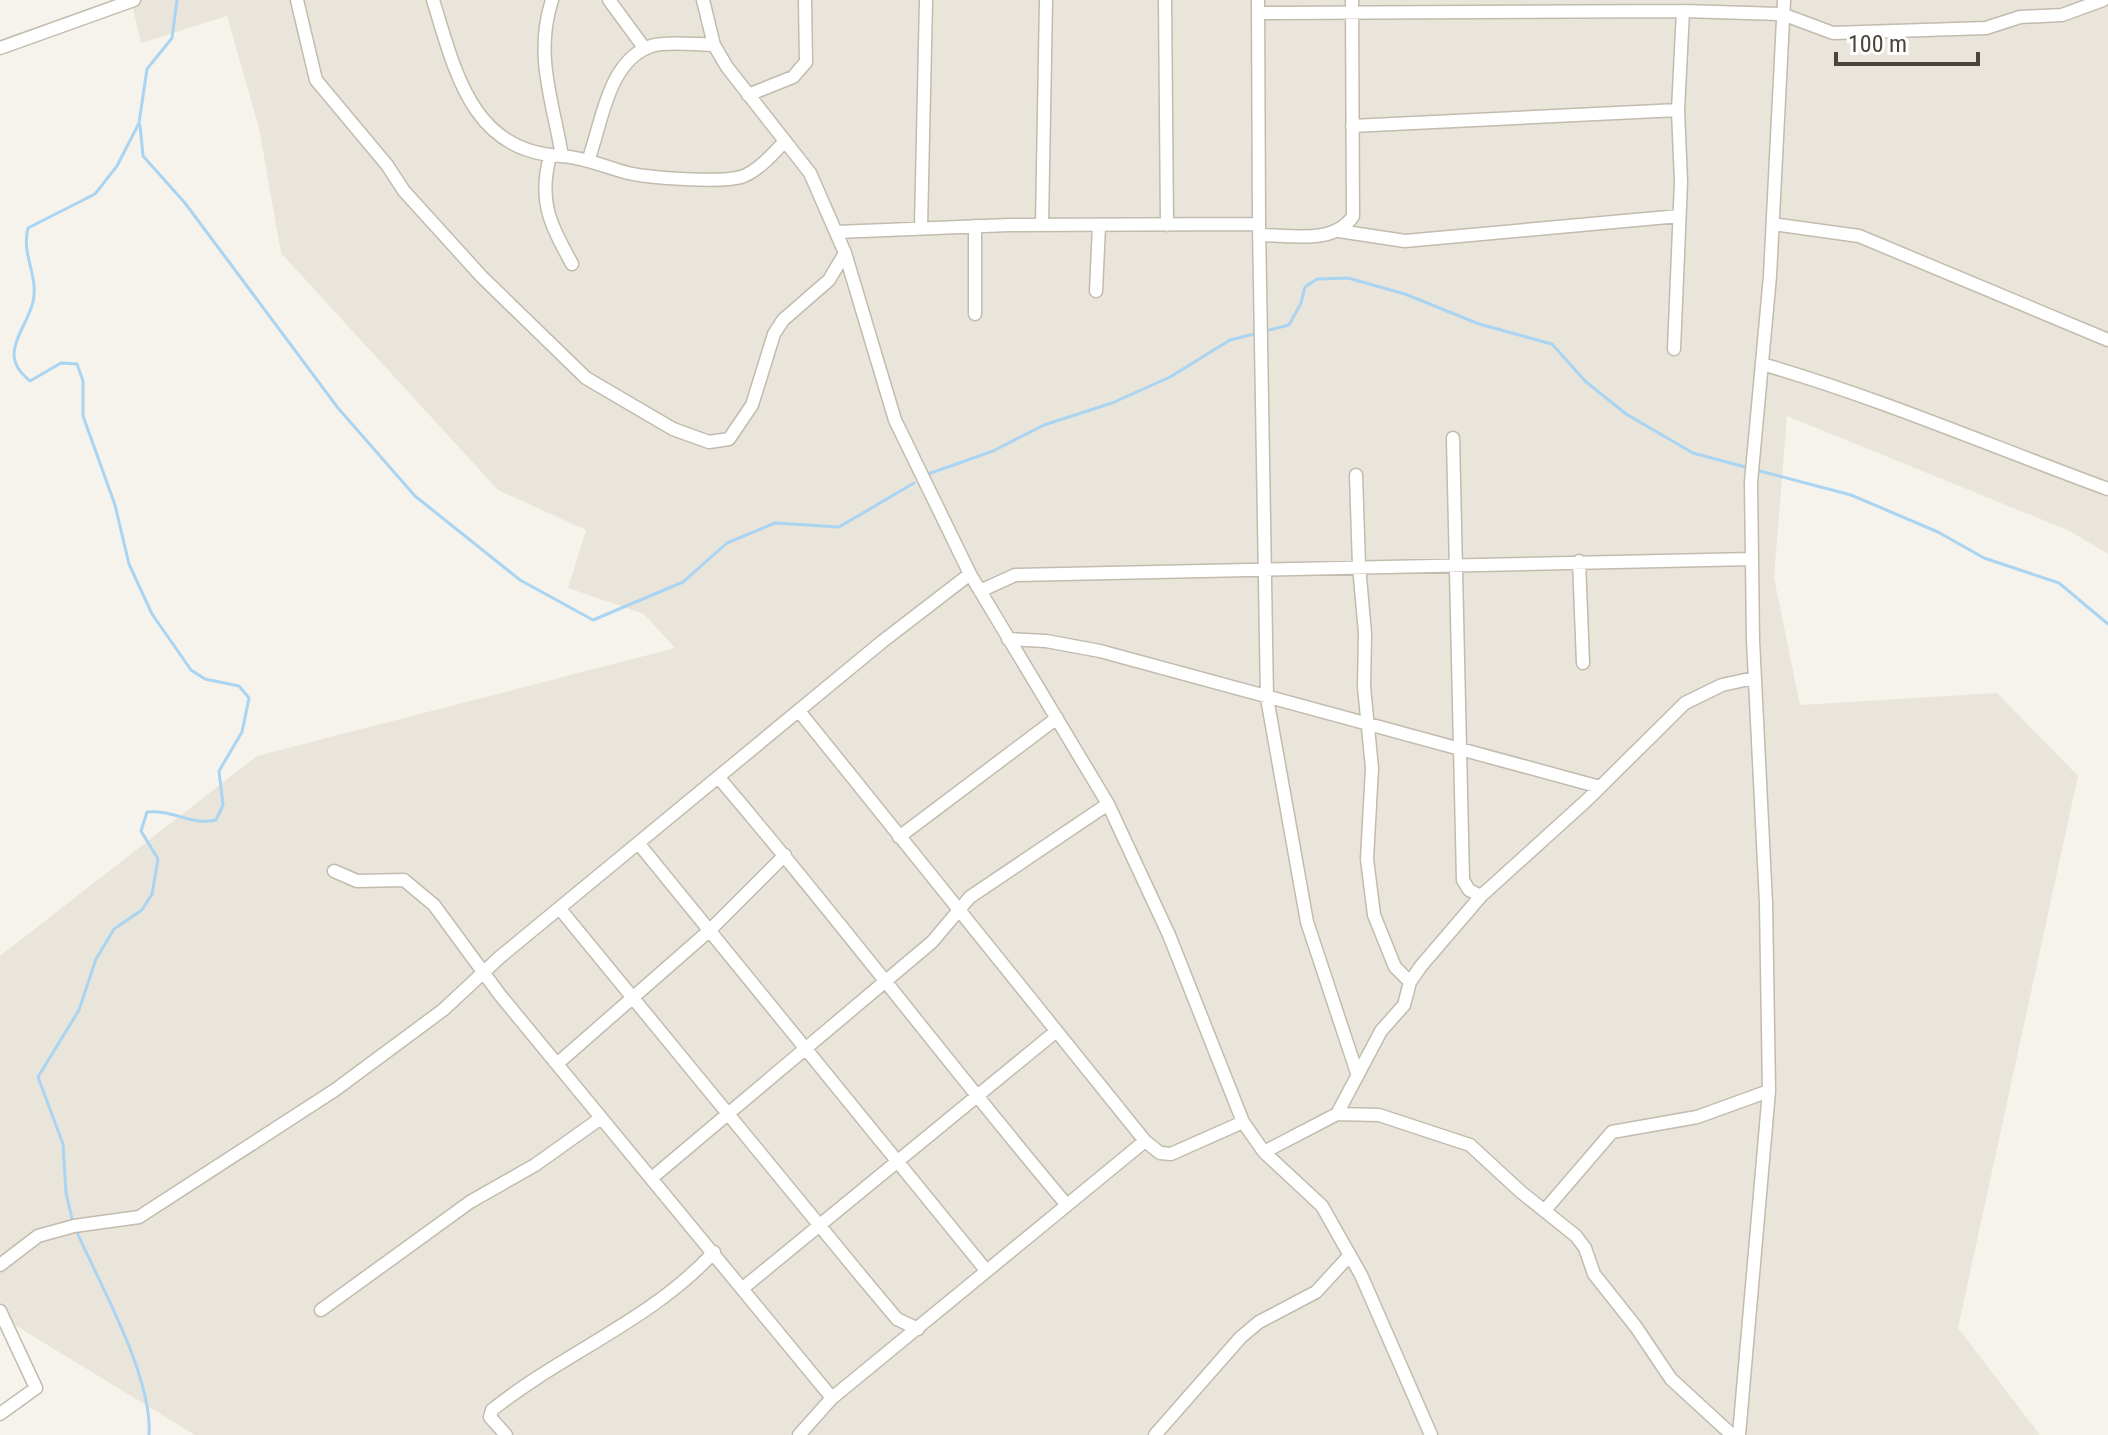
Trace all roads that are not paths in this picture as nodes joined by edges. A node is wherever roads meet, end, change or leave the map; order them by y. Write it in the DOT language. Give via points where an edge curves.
graph roads {
  1 [pos="134,0"];
  2 [pos="297,0"];
  3 [pos="433,0"];
  4 [pos="552,0"];
  5 [pos="609,0"];
  6 [pos="703,0"];
  7 [pos="805,0"];
  8 [pos="926,0"];
  9 [pos="1046,0"];
  10 [pos="1165,0"];
  11 [pos="1784,0"];
  12 [pos="2103,0"];
  13 [pos="1352,5"];
  14 [pos="1258,6"];
  15 [pos="1683,11"];
  16 [pos="1782,14"];
  17 [pos="714,45"];
  18 [pos="0,48"];
  19 [pos="645,49"];
  20 [pos="748,95"];
  21 [pos="1678,110"];
  22 [pos="1352,126"];
  23 [pos="784,142"];
  24 [pos="556,156"];
  25 [pos="589,158"];
  26 [pos="1679,216"];
  27 [pos="1773,224"];
  28 [pos="1042,225"];
  29 [pos="1167,225"];
  30 [pos="975,226"];
  31 [pos="1099,226"];
  32 [pos="921,227"];
  33 [pos="1260,230"];
  34 [pos="1339,231"];
  35 [pos="837,232"];
  36 [pos="845,253"];
  37 [pos="572,264"];
  38 [pos="1096,291"];
  39 [pos="975,314"];
  40 [pos="2108,340"];
  41 [pos="1674,349"];
  42 [pos="1762,364"];
  43 [pos="1453,438"];
  44 [pos="1356,475"];
  45 [pos="2108,489"];
  46 [pos="1752,559"];
  47 [pos="1579,561"];
  48 [pos="1359,566"];
  49 [pos="1456,566"];
  50 [pos="1265,568"];
  51 [pos="970,574"];
  52 [pos="980,591"];
  53 [pos="1008,639"];
  54 [pos="1583,663"];
  55 [pos="1754,678"];
  56 [pos="1267,698"];
  57 [pos="799,711"];
  58 [pos="1057,718"];
  59 [pos="1367,725"];
  60 [pos="1460,749"];
  61 [pos="719,778"];
  62 [pos="1600,787"];
  63 [pos="1108,804"];
  64 [pos="899,837"];
  65 [pos="639,844"];
  66 [pos="785,855"];
  67 [pos="334,871"];
  68 [pos="1481,896"];
  69 [pos="560,909"];
  70 [pos="958,911"];
  71 [pos="710,930"];
  72 [pos="485,970"];
  73 [pos="1410,982"];
  74 [pos="884,984"];
  75 [pos="633,998"];
  76 [pos="1054,1033"];
  77 [pos="806,1047"];
  78 [pos="558,1063"];
  79 [pos="1357,1073"];
  80 [pos="1769,1091"];
  81 [pos="974,1096"];
  82 [pos="728,1113"];
  83 [pos="1337,1114"];
  84 [pos="601,1118"];
  85 [pos="1243,1122"];
  86 [pos="1145,1141"];
  87 [pos="1264,1152"];
  88 [pos="895,1161"];
  89 [pos="653,1177"];
  90 [pos="1066,1204"];
  91 [pos="1545,1210"];
  92 [pos="819,1224"];
  93 [pos="714,1252"];
  94 [pos="1350,1255"];
  95 [pos="0,1265"];
  96 [pos="985,1269"];
  97 [pos="743,1288"];
  98 [pos="321,1310"];
  99 [pos="0,1311"];
  100 [pos="918,1329"];
  101 [pos="832,1398"];
  102 [pos="0,1414"];
  103 [pos="506,1435"];
  104 [pos="799,1435"];
  105 [pos="1155,1435"];
  106 [pos="1431,1435"];
  107 [pos="1732,1435"];
  108 [pos="1739,1435"];
  1 -- 18 [label="street"];
  2 -- 36 [label="street" via="316,80 404,191 558,353 617,398 673,429 709,442 723,442 734,434 752,405 774,334 829,280"];
  3 -- 24 [label="street" via="453,67 483,121 518,147"];
  4 -- 24 [label="street" via="542,34"];
  5 -- 19 [label="street"];
  6 -- 17 [label="street"];
  7 -- 20 [label="street" via="806,62 793,77"];
  8 -- 32 [label="street"];
  9 -- 28 [label="street"];
  10 -- 29 [label="street"];
  11 -- 16 [label="street"];
  12 -- 16 [label="street" via="2078,12 2020,17 1986,28 1833,33"];
  13 -- 14 [label="street"];
  13 -- 15 [label="street"];
  13 -- 22 [label="street"];
  14 -- 33 [label="street"];
  15 -- 16 [label="street"];
  15 -- 21 [label="street"];
  16 -- 27 [label="street"];
  17 -- 19 [label="street" via="654,44"];
  17 -- 20 [label="street"];
  19 -- 25 [label="street" via="616,79"];
  20 -- 23 [label="street"];
  21 -- 22 [label="street"];
  21 -- 26 [label="street"];
  22 -- 34 [label="street" via="1354,211"];
  23 -- 25 [label="street" via="735,178 651,176"];
  23 -- 35 [label="street" via="810,173"];
  24 -- 25 [label="street"];
  24 -- 37 [label="street" via="543,186 544,201"];
  26 -- 34 [label="street" via="1405,241"];
  26 -- 41 [label="street"];
  27 -- 40 [label="street" via="1859,236"];
  27 -- 42 [label="street"];
  28 -- 30 [label="street"];
  28 -- 31 [label="street"];
  29 -- 31 [label="street"];
  29 -- 33 [label="street"];
  30 -- 32 [label="street"];
  30 -- 39 [label="street"];
  31 -- 38 [label="street"];
  32 -- 35 [label="street"];
  33 -- 34 [label="street" via="1329,235"];
  33 -- 50 [label="street"];
  35 -- 36 [label="street"];
  36 -- 51 [label="street" via="895,420"];
  42 -- 45 [label="street" via="1919,415"];
  42 -- 46 [label="street" via="1751,482"];
  43 -- 49 [label="street"];
  44 -- 48 [label="street"];
  46 -- 47 [label="street"];
  46 -- 55 [label="street"];
  47 -- 49 [label="street"];
  47 -- 54 [label="street"];
  48 -- 49 [label="street"];
  48 -- 50 [label="street"];
  48 -- 59 [label="street"];
  49 -- 60 [label="street"];
  50 -- 52 [label="street" via="1015,575"];
  50 -- 56 [label="street"];
  51 -- 52 [label="street"];
  51 -- 57 [label="street"];
  52 -- 53 [label="street"];
  53 -- 56 [label="street" via="1100,651"];
  53 -- 58 [label="street"];
  55 -- 62 [label="street" via="1722,685 1685,703"];
  55 -- 80 [label="street"];
  56 -- 59 [label="street"];
  56 -- 79 [label="street" via="1307,922"];
  57 -- 61 [label="street"];
  57 -- 64 [label="street"];
  58 -- 63 [label="street"];
  58 -- 64 [label="street"];
  59 -- 60 [label="street"];
  59 -- 73 [label="street" via="1372,768 1367,859 1374,915 1395,967"];
  60 -- 62 [label="street"];
  60 -- 68 [label="street" via="1463,880"];
  61 -- 65 [label="street"];
  61 -- 66 [label="street"];
  62 -- 68 [label="street"];
  63 -- 70 [label="street" via="998,875"];
  63 -- 85 [label="street" via="1169,935"];
  64 -- 70 [label="street"];
  65 -- 69 [label="street"];
  65 -- 71 [label="street"];
  66 -- 71 [label="street"];
  66 -- 74 [label="street"];
  67 -- 72 [label="street" via="357,881 404,880 415,886"];
  68 -- 73 [label="street"];
  69 -- 72 [label="street"];
  69 -- 75 [label="street"];
  70 -- 74 [label="street"];
  70 -- 76 [label="street"];
  71 -- 75 [label="street"];
  71 -- 77 [label="street"];
  72 -- 78 [label="street"];
  72 -- 95 [label="street" via="443,1010 335,1090 139,1217 38,1236"];
  73 -- 79 [label="street" via="1404,1005 1381,1031"];
  74 -- 77 [label="street"];
  74 -- 81 [label="street"];
  75 -- 78 [label="street"];
  75 -- 82 [label="street"];
  76 -- 81 [label="street"];
  76 -- 86 [label="street"];
  77 -- 82 [label="street"];
  77 -- 88 [label="street"];
  78 -- 84 [label="street"];
  79 -- 83 [label="street"];
  80 -- 91 [label="street" via="1697,1117 1612,1132"];
  80 -- 108 [label="street"];
  81 -- 88 [label="street"];
  81 -- 90 [label="street"];
  82 -- 89 [label="street"];
  82 -- 92 [label="street"];
  83 -- 87 [label="street"];
  83 -- 91 [label="street" via="1372,1113 1458,1138"];
  84 -- 89 [label="street"];
  84 -- 98 [label="street" via="470,1202"];
  85 -- 86 [label="street" via="1171,1154 1160,1153"];
  85 -- 87 [label="street"];
  86 -- 90 [label="street"];
  87 -- 94 [label="street" via="1322,1206"];
  88 -- 92 [label="street"];
  88 -- 96 [label="street"];
  89 -- 93 [label="street"];
  90 -- 96 [label="street"];
  91 -- 107 [label="street" via="1585,1248 1594,1274 1671,1379"];
  92 -- 97 [label="street"];
  92 -- 100 [label="street" via="897,1319"];
  93 -- 97 [label="street"];
  93 -- 103 [label="street" via="644,1312 495,1407 490,1417"];
  94 -- 105 [label="street" via="1316,1292 1241,1337"];
  94 -- 106 [label="street"];
  96 -- 100 [label="street"];
  97 -- 101 [label="street"];
  99 -- 102 [label="street" via="36,1388"];
  100 -- 101 [label="street"];
  101 -- 104 [label="street"];
}
